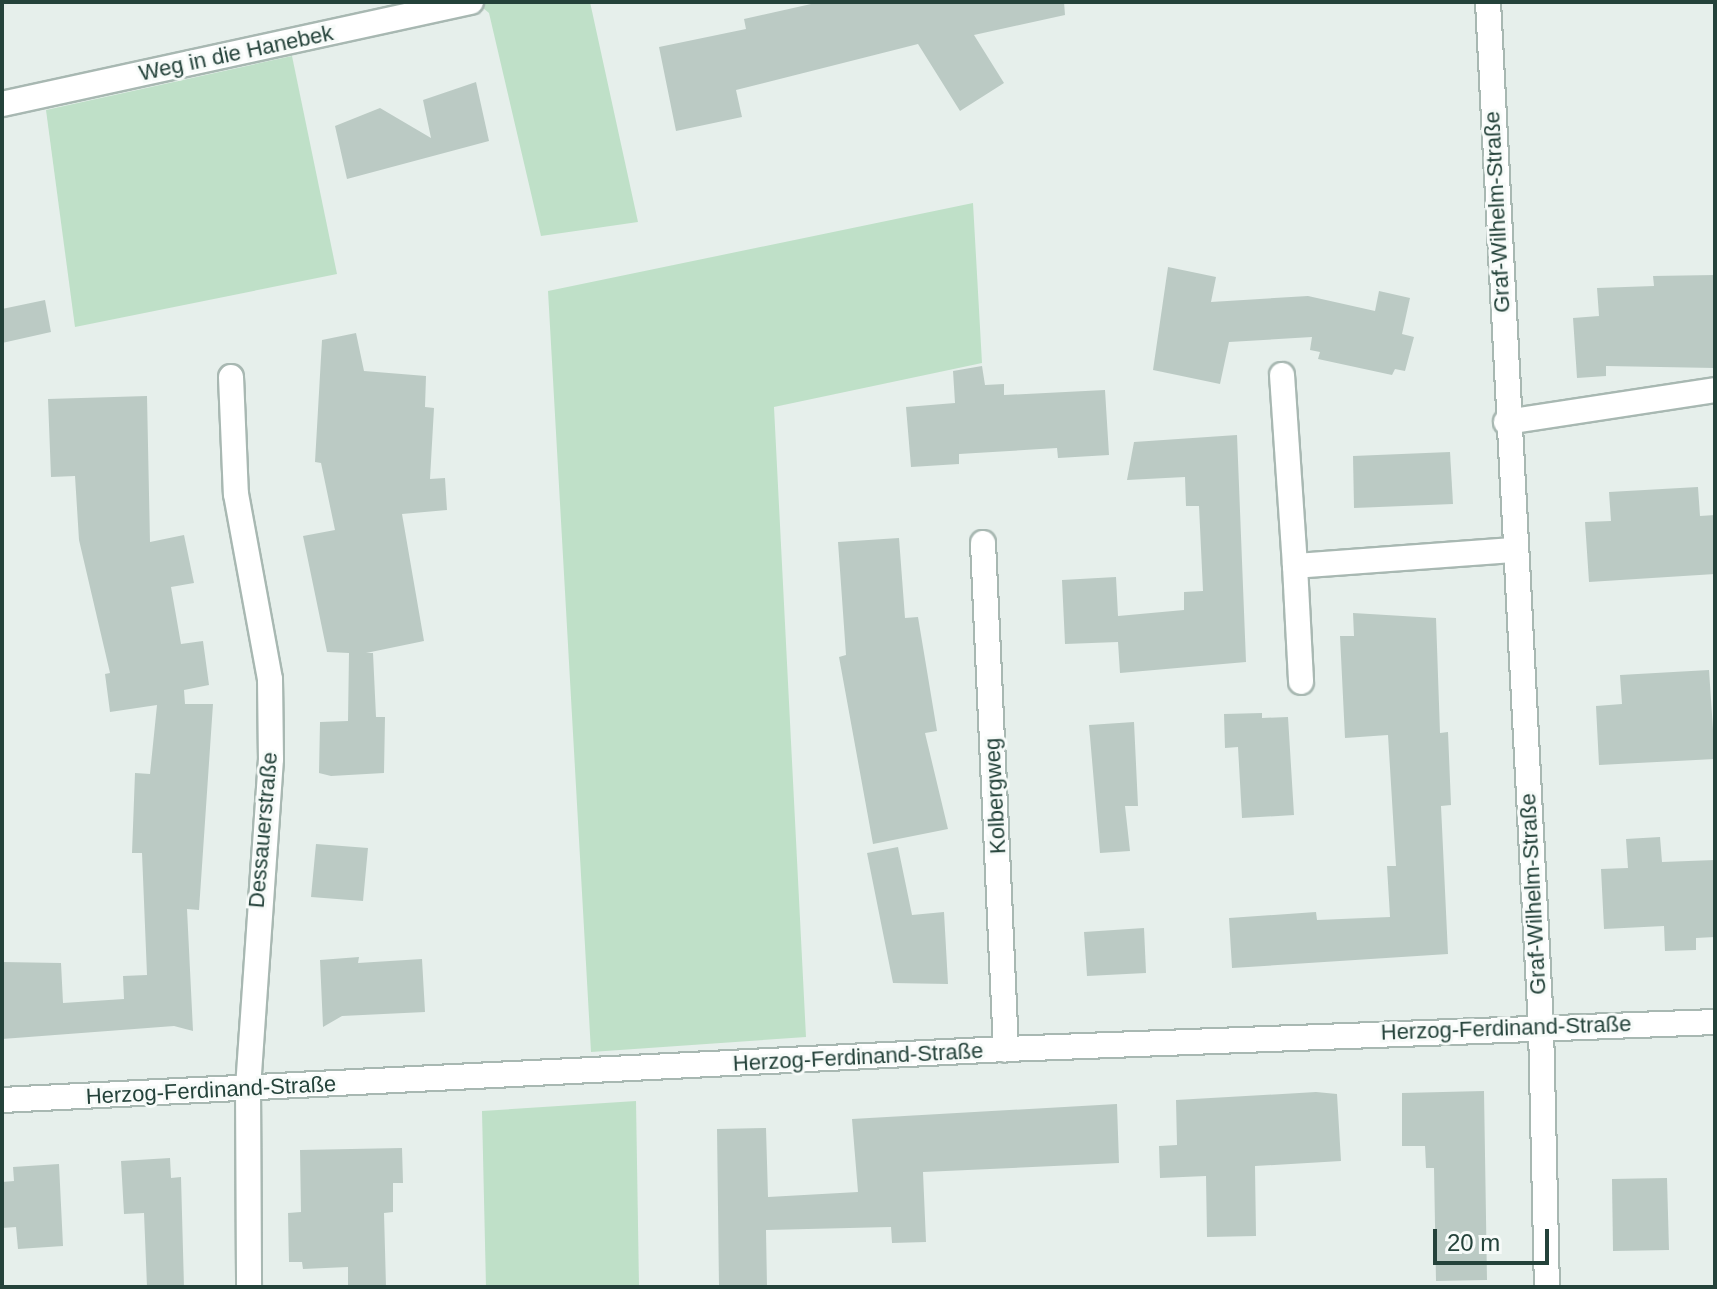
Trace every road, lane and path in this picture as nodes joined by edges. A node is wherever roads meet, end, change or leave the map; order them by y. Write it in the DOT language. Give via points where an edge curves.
graph roads {
  1 [pos="471,2"];
  2 [pos="1488,2"];
  3 [pos="2,104"];
  4 [pos="1282,375"];
  5 [pos="231,377"];
  6 [pos="1715,390"];
  7 [pos="1506,422"];
  8 [pos="983,543"];
  9 [pos="1514,550"];
  10 [pos="1295,566"];
  11 [pos="1301,682"];
  12 [pos="1715,1022"];
  13 [pos="1541,1026"];
  14 [pos="1006,1049"];
  15 [pos="248,1087"];
  16 [pos="2,1100"];
  17 [pos="249,1287"];
  18 [pos="1547,1287"];
  1 -- 3 [label="street, Weg in die Hanebek"];
  2 -- 7 [label="street, Graf-Wilhelm-Straße"];
  4 -- 10 [label="street"];
  5 -- 15 [label="street, Dessauerstraße" via="236,494 270,679 271,759"];
  6 -- 7 [label="street"];
  7 -- 9 [label="street, Graf-Wilhelm-Straße"];
  8 -- 14 [label="street, Kolbergweg"];
  9 -- 10 [label="street"];
  9 -- 13 [label="street, Graf-Wilhelm-Straße"];
  10 -- 11 [label="street"];
  12 -- 13 [label="street, Herzog-Ferdinand-Straße"];
  13 -- 14 [label="street, Herzog-Ferdinand-Straße"];
  13 -- 18 [label="street, Graf-Wilhelm-Straße"];
  14 -- 15 [label="street, Herzog-Ferdinand-Straße"];
  15 -- 16 [label="street, Herzog-Ferdinand-Straße"];
  15 -- 17 [label="street, Dessauerstraße"];
}
